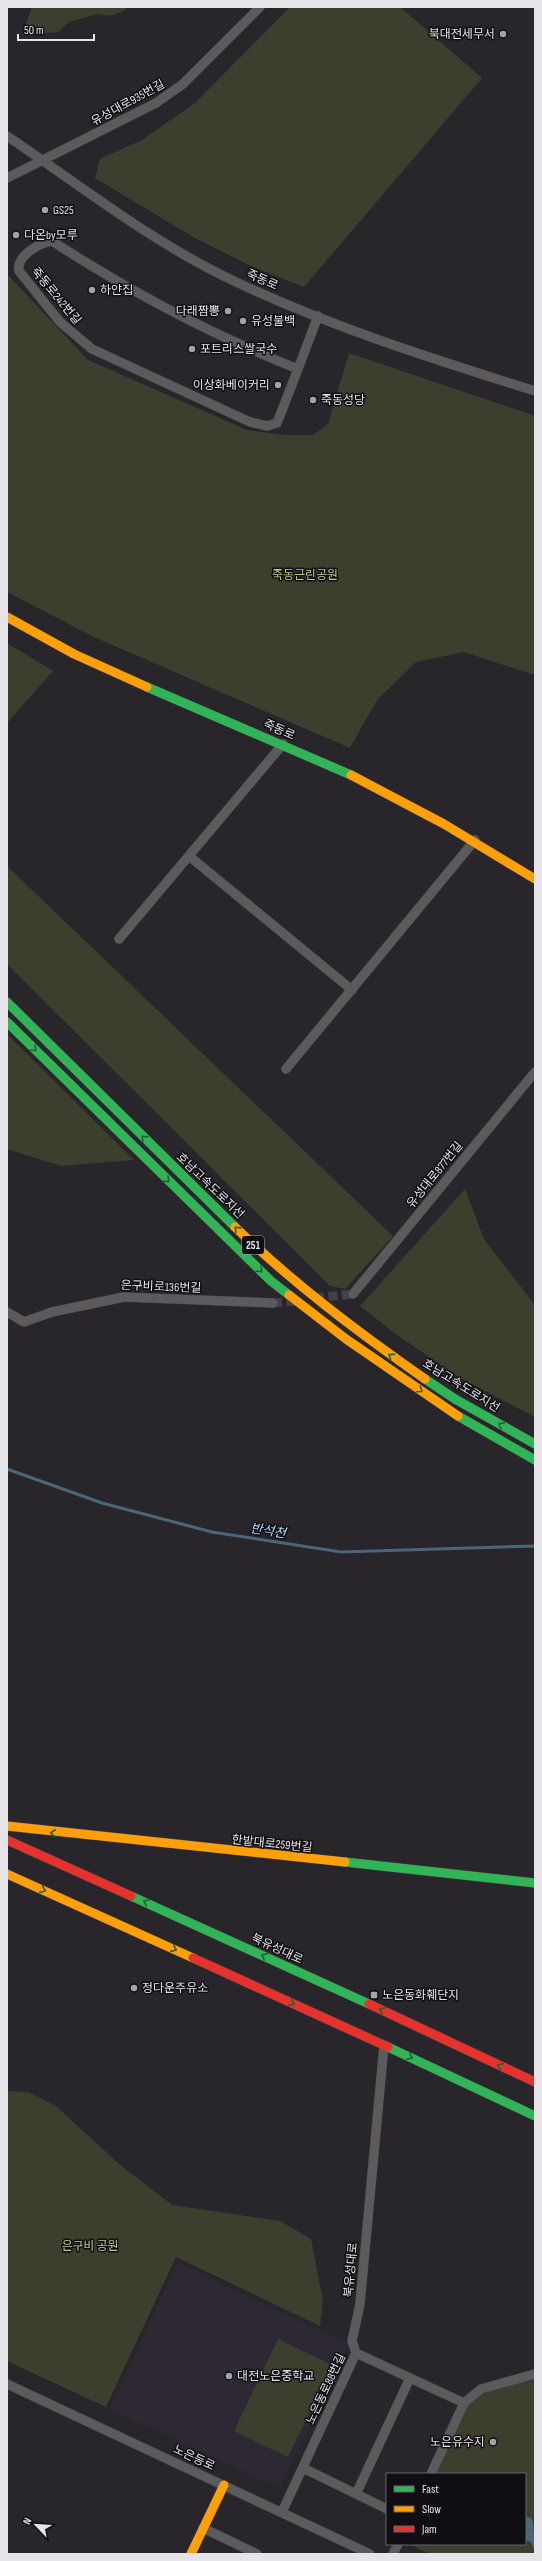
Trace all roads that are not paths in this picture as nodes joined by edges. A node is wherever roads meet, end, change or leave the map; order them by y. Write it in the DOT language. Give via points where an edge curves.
graph roads {
  1 [pos="260,7"];
  2 [pos="7,136"];
  3 [pos="44,161"];
  4 [pos="7,178"];
  5 [pos="318,316"];
  6 [pos="298,370"];
  7 [pos="535,392"];
  8 [pos="7,617"];
  9 [pos="283,744"];
  10 [pos="475,840"];
  11 [pos="189,856"];
  12 [pos="535,879"];
  13 [pos="119,939"];
  14 [pos="352,990"];
  15 [pos="7,1002"];
  16 [pos="7,1022"];
  17 [pos="286,1069"];
  18 [pos="535,1072"];
  19 [pos="353,1294"];
  20 [pos="274,1303"];
  21 [pos="7,1312"];
  22 [pos="535,1444"];
  23 [pos="535,1460"];
  24 [pos="7,1826"];
  25 [pos="7,1840"];
  26 [pos="7,1874"];
  27 [pos="535,1883"];
  28 [pos="384,2044"];
  29 [pos="535,2082"];
  30 [pos="535,2116"];
  31 [pos="356,2353"];
  32 [pos="535,2374"];
  33 [pos="410,2378"];
  34 [pos="7,2384"];
  35 [pos="464,2403"];
  36 [pos="303,2468"];
  37 [pos="431,2473"];
  38 [pos="224,2485"];
  39 [pos="356,2494"];
  40 [pos="386,2509"];
  41 [pos="282,2512"];
  42 [pos="203,2528"];
  43 [pos="191,2554"];
  44 [pos="256,2554"];
  45 [pos="370,2554"];
  1 -- 3 [label="street, 유성대로935번길" via="183,84 156,103"];
  2 -- 3 [label="street, 죽동로"];
  3 -- 4 [label="street, 유성대로935번길"];
  3 -- 5 [label="street, 죽동로" via="131,221 181,251 233,280"];
  5 -- 6 [label="street, 죽동로242번길"];
  5 -- 7 [label="street, 죽동로" via="407,350"];
  6 -- 6 [label="street, 죽동로242번길" via="217,335 93,268 52,241 41,243 20,260 19,271 60,322 92,350 250,422 267,426 279,420"];
  8 -- 9 [label="main road, 죽동로" via="41,638 103,669"];
  9 -- 10 [label="main road, 죽동로"];
  9 -- 11 [label="street"];
  10 -- 12 [label="main road, 죽동로"];
  10 -- 14 [label="street"];
  11 -- 13 [label="street"];
  11 -- 14 [label="street"];
  14 -- 17 [label="street"];
  22 -- 15 [label="main road, 호남고속도로지선 / 251, one-way" via="449,1395 353,1330 276,1268"];
  16 -- 23 [label="main road, 호남고속도로지선 / 251, one-way" via="271,1281 346,1339 448,1410"];
  18 -- 19 [label="street, 유성대로877번길"];
  20 -- 21 [label="street, 은구비로136번길" via="124,1297 52,1312 24,1322"];
  27 -- 24 [label="main road, 한밭대로259번길, one-way"];
  29 -- 25 [label="main road, 북유성대로, one-way"];
  26 -- 28 [label="main road, one-way"];
  28 -- 30 [label="main road, one-way"];
  28 -- 31 [label="street, 북유성대로" via="360,2304 352,2341"];
  31 -- 33 [label="street, 노은동로88번길"];
  31 -- 36 [label="street, 노은동로88번길"];
  32 -- 35 [label="street" via="481,2389"];
  33 -- 35 [label="street, 노은동로88번길"];
  33 -- 39 [label="street"];
  34 -- 38 [label="street, 노은동로"];
  35 -- 37 [label="street"];
  36 -- 39 [label="street"];
  36 -- 41 [label="street, 노은동로88번길"];
  38 -- 41 [label="street, 노은동로"];
  38 -- 42 [label="main road"];
  39 -- 40 [label="street"];
  41 -- 45 [label="street, 노은동로"];
  42 -- 43 [label="main road"];
  42 -- 44 [label="street"];
}
